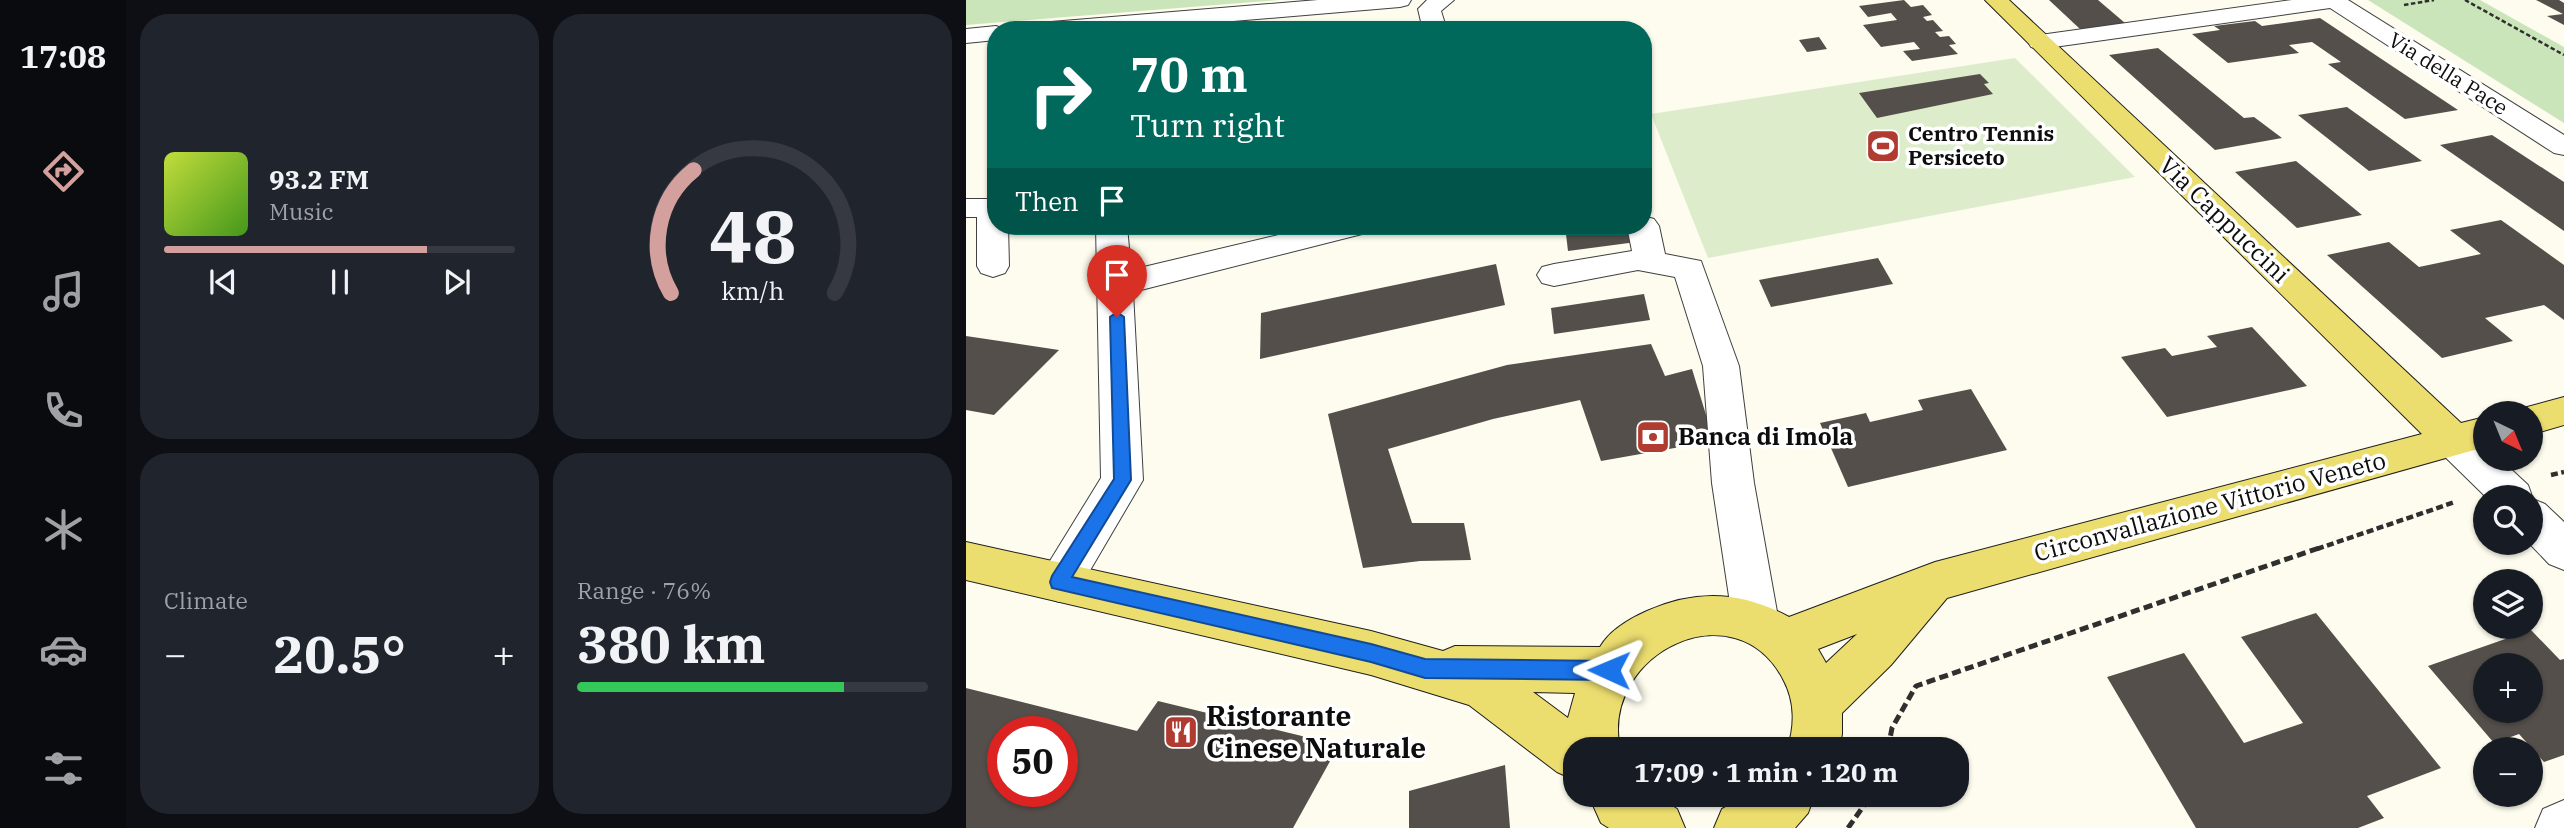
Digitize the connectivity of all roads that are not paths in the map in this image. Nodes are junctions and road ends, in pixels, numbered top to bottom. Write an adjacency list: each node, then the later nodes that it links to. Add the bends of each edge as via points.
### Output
1 (1400, 0): 6 (street)
2 (1443, 0): 7 (street, via 1429,9)
3 (1996, 0): 11 (main road, Via Cappuccini)
4 (2333, 1): 8 (street); 12 (street, Via della Pace)
5 (2144, 2): 8 (street)
6 (1147, 21)
7 (1432, 21)
8 (2172, 24): 11 (street)
9 (987, 34): 10 (street)
10 (966, 36)
11 (2040, 42): 24 (main road, Via Cappuccini)
12 (2564, 147)
13 (987, 207): 14 (street)
14 (966, 208)
15 (992, 235): 19 (street)
16 (1113, 235): 21 (street)
17 (1319, 235): 21 (street)
18 (1646, 244): 20 (street, via 1638,260); 31 (street, via 1689,269 1721,366 1734,483)
19 (993, 266)
20 (1555, 275)
21 (1116, 285): 29 (street, via 1122,480)
22 (2564, 411): 23 (main road)
23 (2543, 417)
24 (2469, 436): 25 (street); 30 (main road, Circonvallazione Vittorio Veneto)
25 (2504, 485)
26 (2543, 529): 27 (street)
27 (2564, 551)
28 (966, 561): 29 (main road)
29 (1059, 582): 32 (main road)
30 (1935, 582): 31 (main road, Circonvallazione Vittorio Veneto); 34 (main road, via 1874,649)
31 (1770, 632): 33 (main road, via 1724,614 1692,614 1660,625 1631,643); 34 (main road, via 1806,669)
32 (1425, 668): 33 (main road); 36 (main road, via 1483,686)
33 (1609, 670): 35 (main road, via 1595,703)
34 (1815, 726)
35 (1592, 737)
36 (1563, 745)
37 (1778, 807): 38 (main road)
38 (1741, 828)

